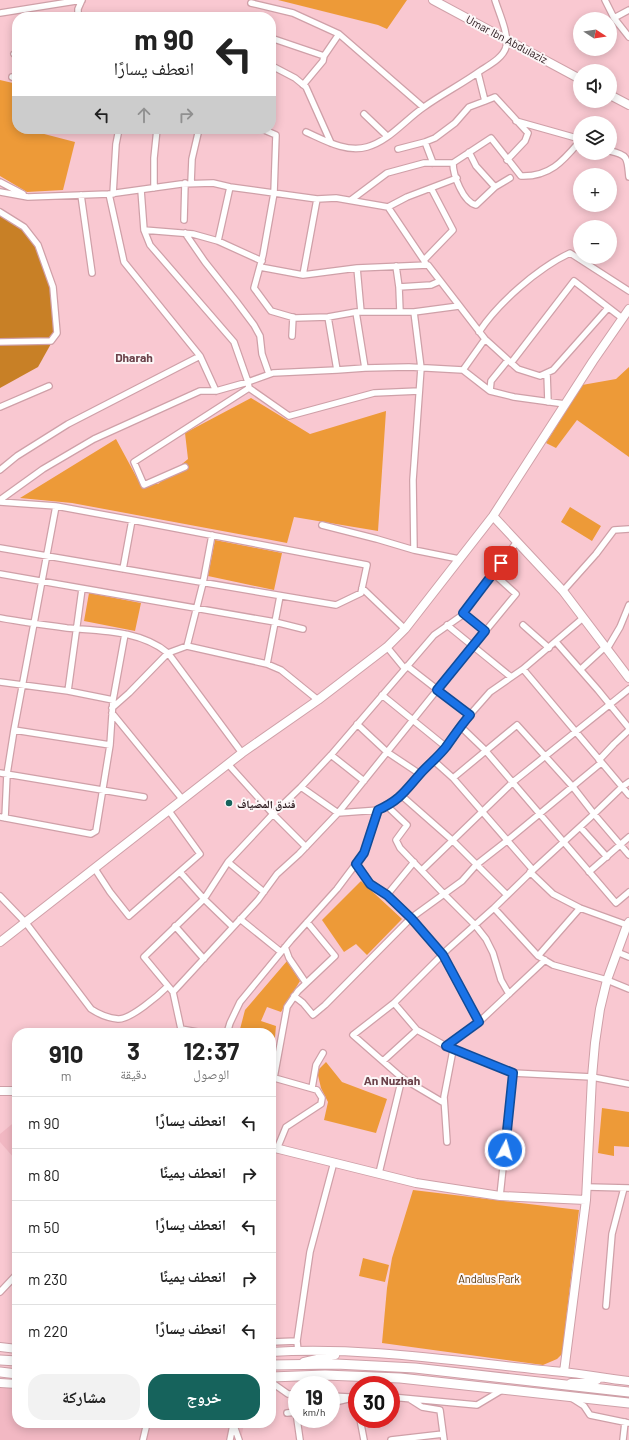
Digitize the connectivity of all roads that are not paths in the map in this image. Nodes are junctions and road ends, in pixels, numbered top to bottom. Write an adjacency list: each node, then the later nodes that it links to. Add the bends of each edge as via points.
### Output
1 (82, 0): 7 (street); 9 (street)
2 (433, 0): 14 (street, Umar Ibn Abdulaziz)
3 (495, 0): 14 (street)
4 (605, 0): 8 (street)
5 (251, 3): 12 (street, via 293,13)
6 (629, 10): 10 (street)
7 (78, 12)
8 (611, 12)
9 (0, 13)
10 (617, 16)
11 (617, 22): 13 (street)
12 (339, 34): 16 (street); 24 (street)
13 (629, 37)
14 (507, 38): 18 (street, via 502,55); 19 (street, Umar Ibn Abdulaziz)
15 (276, 40): 16 (street)
16 (324, 56): 20 (street, via 323,61)
17 (276, 68): 20 (street)
18 (478, 73): 22 (street); 24 (street)
19 (573, 74)
20 (303, 85): 35 (street)
21 (617, 99): 23 (street)
22 (485, 100): 26 (street, via 495,97); 34 (street, via 469,107 456,123)
23 (629, 105)
24 (423, 107): 32 (street)
25 (364, 114): 32 (street)
26 (516, 121): 33 (street); 40 (street, via 528,133 525,141)
27 (306, 132): 35 (street)
28 (117, 134): 56 (street)
29 (156, 134): 51 (street)
30 (198, 134): 47 (street, via 192,159)
31 (274, 134): 55 (street, via 276,135)
32 (387, 136): 35 (street, via 357,149)
33 (573, 138)
34 (425, 142): 36 (street); 41 (street)
35 (331, 143)
36 (398, 149)
37 (573, 149): 40 (street, via 563,162 531,177 521,176)
38 (469, 152): 40 (street, via 491,138); 42 (street); 50 (street, via 476,166)
39 (617, 152): 43 (street, via 626,158)
40 (507, 160)
41 (433, 163): 42 (street); 60 (street, via 387,173)
42 (453, 163): 44 (street)
43 (629, 177)
44 (456, 178): 50 (street, via 462,193 471,204 476,205); 52 (street)
45 (510, 178): 50 (street)
46 (0, 182): 58 (street)
47 (192, 183): 48 (street); 49 (street, via 213,183)
48 (184, 184): 51 (street); 63 (street)
49 (230, 187): 55 (street); 66 (street)
50 (495, 187)
51 (154, 188): 53 (street)
52 (431, 188): 61 (street); 67 (street, via 453,230)
53 (141, 190): 56 (street); 64 (street)
54 (0, 192): 58 (street)
55 (274, 193): 59 (street); 68 (street)
56 (111, 194): 57 (street); 90 (street, via 124,262)
57 (81, 195): 58 (street); 72 (street)
58 (28, 197)
59 (317, 199): 60 (street); 73 (street)
60 (351, 200): 61 (street)
61 (388, 207): 67 (street)
62 (0, 212): 89 (street, via 24,227 38,245 53,287 57,333 51,341)
63 (184, 220)
64 (144, 230): 65 (street); 98 (street, via 150,245 234,342)
65 (185, 233): 66 (street); 97 (street, via 254,325 260,336 262,354)
66 (218, 241): 68 (street)
67 (424, 260): 69 (street)
68 (261, 264): 73 (street); 83 (street, via 254,288 271,311)
69 (428, 265): 70 (street); 74 (street)
70 (396, 266): 71 (street); 75 (street)
71 (357, 268): 73 (street); 80 (street)
72 (92, 273)
73 (303, 275)
74 (440, 281): 75 (street, via 431,285); 77 (street)
75 (400, 287): 81 (street)
76 (629, 291): 86 (street, via 570,253 535,275 507,299)
77 (459, 306): 82 (street); 86 (street)
78 (608, 308): 85 (street); 91 (street, via 574,281); 96 (street, via 553,370)
79 (629, 309): 85 (street)
80 (359, 312): 81 (street); 84 (street); 92 (street)
81 (400, 312): 82 (street)
82 (414, 312): 93 (street)
83 (293, 317): 84 (street); 87 (street)
84 (328, 317): 94 (street)
85 (622, 318): 104 (street)
86 (479, 332): 88 (street)
87 (292, 336)
88 (485, 339): 91 (street); 95 (street)
89 (0, 342)
90 (200, 356): 100 (street); 107 (street, via 68,424 17,456)
91 (510, 362): 96 (street, via 518,369 540,376); 102 (street, via 491,381)
92 (365, 368): 93 (street); 94 (street)
93 (421, 368): 95 (street); 101 (street)
94 (337, 370): 97 (street)
95 (463, 370): 102 (street)
96 (547, 373): 103 (street)
97 (270, 374): 98 (street)
98 (249, 385): 100 (street); 101 (street, via 289,416 374,393); 106 (street, via 134,462 144,485)
99 (48, 386): 105 (street)
100 (216, 391): 108 (street, via 200,391 94,439 43,469)
101 (419, 391): 117 (street, via 413,480)
102 (490, 391): 103 (street)
103 (548, 402): 104 (street)
104 (565, 404): 110 (street)
105 (0, 407)
106 (186, 467)
107 (0, 470)
108 (0, 501): 109 (street)
109 (56, 506): 111 (street); 118 (street)
110 (493, 516): 115 (street); 119 (street)
111 (132, 520): 114 (street); 120 (street)
112 (322, 525): 117 (street)
113 (629, 529): 127 (street, via 614,530)
114 (212, 535): 124 (street); 126 (street, via 367,565)
115 (516, 543): 121 (street); 127 (street)
116 (0, 548): 118 (street)
117 (414, 550): 119 (street)
118 (46, 556): 120 (street); 123 (street)
119 (459, 559): 140 (street)
120 (123, 569): 124 (street)
121 (493, 573): 131 (street); 141 (street, via 516,594)
122 (0, 574): 123 (street)
123 (41, 581): 125 (street); 135 (street)
124 (203, 583): 128 (street); 130 (street)
125 (82, 588): 130 (street); 138 (street)
126 (362, 588): 128 (street, via 361,593 336,605); 140 (street)
127 (563, 591): 133 (street)
128 (280, 596): 134 (street)
129 (629, 604): 148 (street, via 620,627)
130 (198, 609): 134 (street); 144 (street)
131 (463, 613): 137 (street); 141 (street)
132 (0, 618): 135 (street)
133 (583, 618): 143 (street); 148 (street)
134 (275, 622): 139 (street); 150 (street)
135 (33, 624): 138 (street); 157 (street)
136 (523, 624): 147 (street)
137 (447, 625): 145 (street); 151 (street, via 434,635)
138 (77, 629): 142 (street); 160 (street)
139 (303, 629)
140 (405, 629): 146 (street)
141 (485, 631): 145 (street)
142 (125, 634): 149 (street, via 158,645); 162 (street)
143 (556, 642): 147 (street); 153 (street)
144 (187, 646): 149 (street); 150 (street)
145 (472, 646): 154 (street); 159 (street)
146 (387, 647): 151 (street); 163 (street)
147 (548, 648): 152 (street)
148 (606, 648): 153 (street); 155 (street)
149 (168, 653): 165 (street); 177 (street)
150 (267, 664): 163 (street, via 281,670)
151 (406, 668): 159 (street); 161 (street)
152 (523, 669): 154 (street); 172 (street)
153 (581, 670): 164 (street)
154 (511, 678): 166 (street, via 490,692)
155 (629, 678)
156 (0, 682): 157 (street)
157 (22, 685): 160 (street); 171 (street)
158 (629, 689): 164 (street)
159 (437, 690): 166 (street); 167 (street)
160 (68, 691): 162 (street)
161 (382, 695): 167 (street); 168 (street)
162 (112, 700): 165 (street)
163 (318, 700): 177 (street)
164 (610, 705): 170 (street); 172 (street)
165 (112, 711): 173 (street); 197 (street)
166 (470, 715): 169 (street)
167 (413, 720): 174 (street); 176 (street)
168 (357, 724): 176 (street); 178 (street)
169 (460, 726): 174 (street); 175 (street)
170 (629, 729): 181 (street)
171 (14, 730): 173 (street); 184 (street)
172 (576, 732): 179 (street); 181 (street)
173 (110, 745): 193 (street)
174 (446, 747): 180 (street)
175 (485, 750): 179 (street, via 517,724); 186 (street); 188 (street)
176 (387, 752): 185 (street); 187 (street)
177 (242, 753): 182 (street)
178 (331, 754): 187 (street); 190 (street)
179 (545, 756): 188 (street); 191 (street)
180 (433, 760): 185 (street); 186 (street)
181 (600, 762): 191 (street); 192 (street)
182 (228, 764): 197 (street); 203 (street)
183 (0, 772): 184 (street)
184 (7, 774): 193 (street); 206 (street)
185 (420, 774): 195 (street)
186 (453, 778): 201 (street)
187 (364, 781): 202 (street)
188 (513, 782): 201 (street); 204 (street)
189 (629, 782): 192 (street)
190 (301, 787): 202 (street); 203 (street)
191 (573, 787): 204 (street); 205 (street)
192 (622, 787): 194 (street); 205 (street)
193 (103, 790): 196 (street); 206 (street, via 96,832 91,834)
194 (629, 795)
195 (402, 796): 198 (street); 209 (street)
196 (144, 797)
197 (183, 800): 200 (street)
198 (387, 806): 199 (street); 217 (street, via 408,825 396,840)
199 (378, 810): 202 (street); 218 (street, via 364,853)
200 (169, 811): 220 (street); 223 (street, via 200,854)
201 (483, 811): 209 (street); 210 (street)
202 (338, 813): 213 (street)
203 (273, 814): 213 (street); 216 (street)
204 (540, 814): 210 (street); 211 (street)
205 (594, 814): 207 (street); 212 (street)
206 (2, 817)
207 (580, 827): 211 (street); 215 (street)
208 (629, 837): 212 (street)
209 (452, 840): 219 (street); 221 (street)
210 (508, 840): 219 (street); 222 (street)
211 (563, 842): 222 (street); 224 (street)
212 (620, 845): 214 (street); 215 (street)
213 (306, 848): 225 (street, via 277,874)
214 (629, 855)
215 (607, 857): 224 (street)
216 (228, 862): 225 (street); 231 (street)
217 (414, 862): 221 (street); 228 (street)
218 (356, 864): 228 (street, via 370,884); 236 (street)
219 (476, 865): 227 (street, via 462,881); 230 (street)
220 (95, 869): 223 (street, via 129,916); 237 (street)
221 (422, 870): 227 (street)
222 (532, 871): 230 (street); 233 (street, via 553,894)
223 (180, 872): 231 (street)
224 (590, 872): 226 (street, via 616,903)
225 (264, 892): 235 (street)
226 (629, 892)
227 (444, 894): 234 (street); 239 (street)
228 (387, 895): 234 (street)
229 (0, 896): 237 (street)
230 (507, 896): 232 (street)
231 (204, 899): 240 (street); 241 (street)
232 (494, 908): 239 (street); 247 (street)
233 (580, 908): 238 (street); 247 (street)
234 (411, 918): 246 (street); 257 (street, via 326,1005 313,1015)
235 (240, 919): 241 (street); 244 (street)
236 (307, 922): 243 (street); 252 (street, via 335,956)
237 (26, 923): 242 (street); 253 (street, via 91,1010 102,1016 120,1019 138,1010)
238 (628, 923): 245 (street)
239 (475, 925): 246 (street); 256 (street, via 493,953 501,980)
240 (176, 926): 249 (street); 253 (street, via 144,957)
241 (233, 927): 249 (street)
242 (0, 942)
243 (285, 947): 244 (street); 252 (street, via 289,958)
244 (281, 952): 261 (street, via 240,1002)
245 (617, 952): 248 (street); 251 (street)
246 (443, 955): 258 (street); 259 (street)
247 (538, 956): 250 (street)
248 (629, 957)
249 (204, 959): 255 (street)
250 (545, 960): 251 (street, via 553,965); 256 (street)
251 (607, 980): 254 (street); 269 (street, via 600,1009)
252 (306, 983): 257 (street)
253 (168, 986): 255 (street)
254 (629, 989)
255 (173, 992): 260 (street)
256 (509, 994): 259 (street)
257 (294, 996): 267 (street, via 287,1008)
258 (394, 1003): 262 (street); 266 (street, via 353,1035)
259 (479, 1022): 263 (street)
260 (179, 1028)
261 (229, 1028)
262 (417, 1030): 263 (street); 266 (street)
263 (446, 1046): 264 (street)
264 (453, 1050): 268 (street); 276 (street)
265 (323, 1053): 273 (street, via 316,1065)
266 (383, 1061): 271 (street)
267 (276, 1062)
268 (513, 1073): 269 (street); 284 (street)
269 (592, 1077): 272 (street); 282 (street)
270 (276, 1078): 273 (street)
271 (402, 1078): 276 (street); 281 (street)
272 (629, 1084)
273 (312, 1088): 278 (street, via 317,1090 322,1098 321,1104 286,1127)
274 (0, 1091): 275 (street)
275 (12, 1091)
276 (444, 1103): 277 (street)
277 (447, 1142)
278 (276, 1144)
279 (276, 1148): 280 (street)
280 (334, 1162): 281 (street); 289 (street, via 310,1252)
281 (379, 1173): 284 (street)
282 (587, 1187): 283 (street); 285 (street)
283 (626, 1188): 288 (street, via 612,1234)
284 (500, 1196): 285 (street)
285 (586, 1200): 301 (street)
286 (12, 1279): 287 (street)
287 (0, 1292)
288 (606, 1306)
289 (297, 1341): 290 (street); 293 (street)
290 (276, 1342)
291 (0, 1347): 292 (street)
292 (12, 1348)
293 (298, 1350): 294 (street); 295 (street)
294 (276, 1351)
295 (344, 1352): 298 (street); 301 (street)
296 (0, 1360): 297 (main road)
297 (12, 1361)
298 (296, 1364): 299 (main road); 308 (main road, via 415,1368)
299 (276, 1365)
300 (0, 1372): 302 (main road)
301 (564, 1372): 304 (street)
302 (12, 1373)
303 (276, 1377): 310 (main road, via 325,1375 400,1378)
304 (606, 1379): 305 (street); 308 (street)
305 (629, 1382)
306 (0, 1383): 307 (street)
307 (12, 1384)
308 (563, 1384): 311 (main road)
309 (276, 1386): 312 (street)
310 (502, 1390): 313 (main road); 315 (street, via 477,1406)
311 (629, 1392)
312 (288, 1394)
313 (570, 1396): 316 (main road); 317 (street, via 584,1406 590,1415)
314 (400, 1398): 315 (street)
315 (407, 1399): 323 (street, via 422,1407 440,1410)
316 (629, 1403)
317 (627, 1422): 330 (street)
318 (146, 1428): 324 (street)
319 (233, 1428): 325 (street)
320 (235, 1428): 326 (street)
321 (299, 1428): 327 (street)
322 (362, 1428): 328 (street)
323 (444, 1437): 329 (street)
324 (143, 1440)
325 (230, 1440)
326 (239, 1440)
327 (300, 1440)
328 (364, 1440)
329 (391, 1440)
330 (623, 1440)

